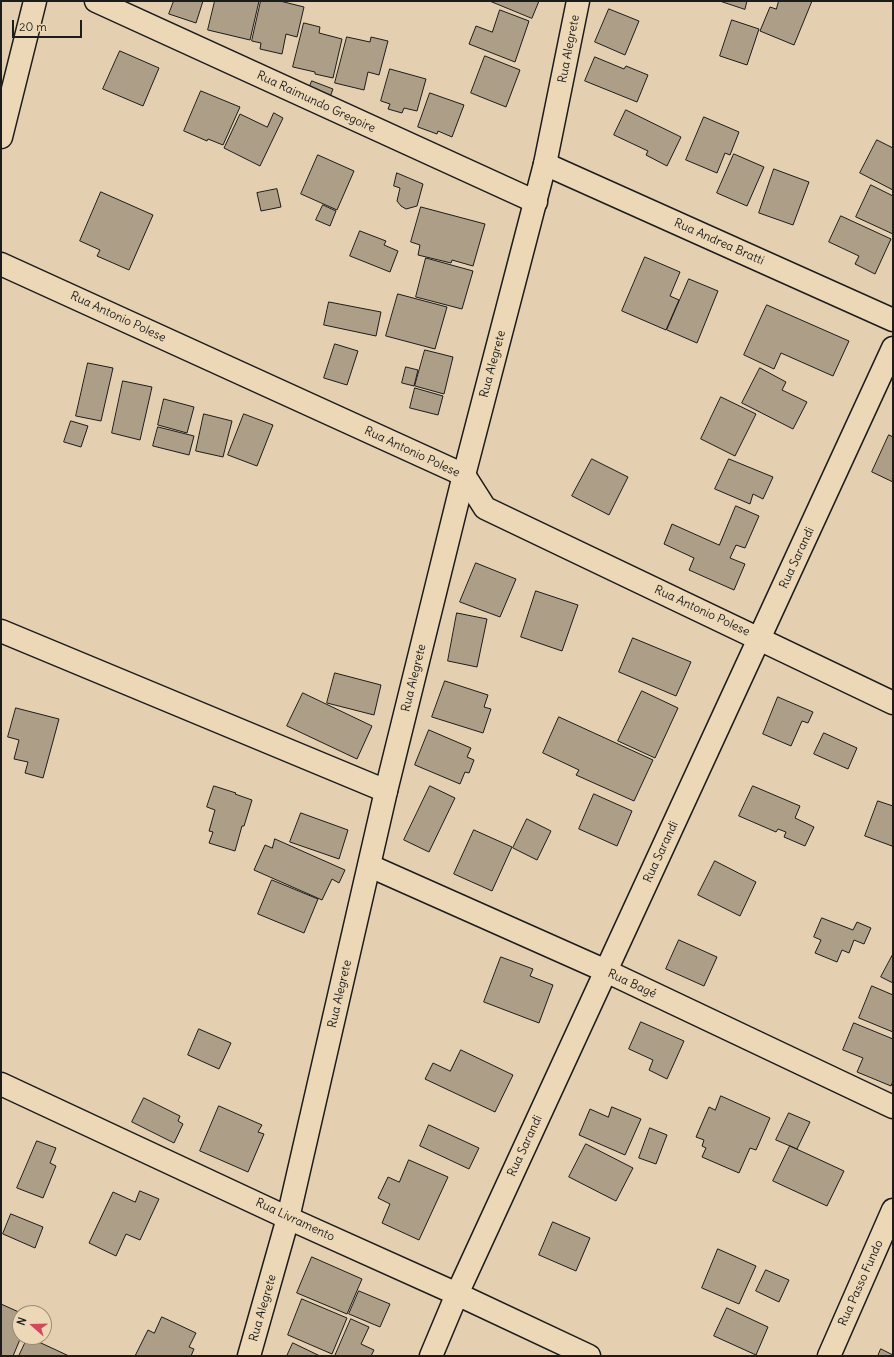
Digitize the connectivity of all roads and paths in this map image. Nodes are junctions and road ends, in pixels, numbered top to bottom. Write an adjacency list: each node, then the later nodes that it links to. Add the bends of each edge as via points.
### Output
1 (35, 1): 4 (street)
2 (96, 1): 6 (street, Rua Raimundo Gregoire)
3 (578, 1): 5 (street, Rua Alegrete)
4 (1, 136)
5 (545, 164): 6 (street, Rua Alegrete); 8 (street, Rua Andrea Bratti)
6 (536, 202): 10 (street, Rua Alegrete)
7 (1, 264): 10 (street, Rua Antonio Polese)
8 (893, 320)
9 (893, 348): 12 (street, Rua Sarandi)
10 (464, 475): 12 (street, Rua Antonio Polese, via 485,508); 14 (street, Rua Alegrete)
11 (1, 631): 14 (street)
12 (760, 639): 13 (street, Rua Antonio Polese); 16 (street, Rua Sarandi)
13 (893, 704)
14 (386, 791): 15 (street, Rua Alegrete)
15 (370, 866): 16 (street, Rua Bagé); 20 (street, Rua Alegrete)
16 (606, 971): 18 (street, Rua Bagé); 21 (street, Rua Sarandi)
17 (1, 1084): 20 (street, Rua Livramento)
18 (893, 1107)
19 (893, 1210): 25 (street, Rua Passo Fundo)
20 (288, 1218): 21 (street, Rua Livramento); 22 (street, Rua Alegrete)
21 (457, 1294): 23 (street, Rua Sarandi); 24 (street, Rua Livramento)
22 (249, 1356)
23 (431, 1356)
24 (589, 1356)
25 (829, 1356)

